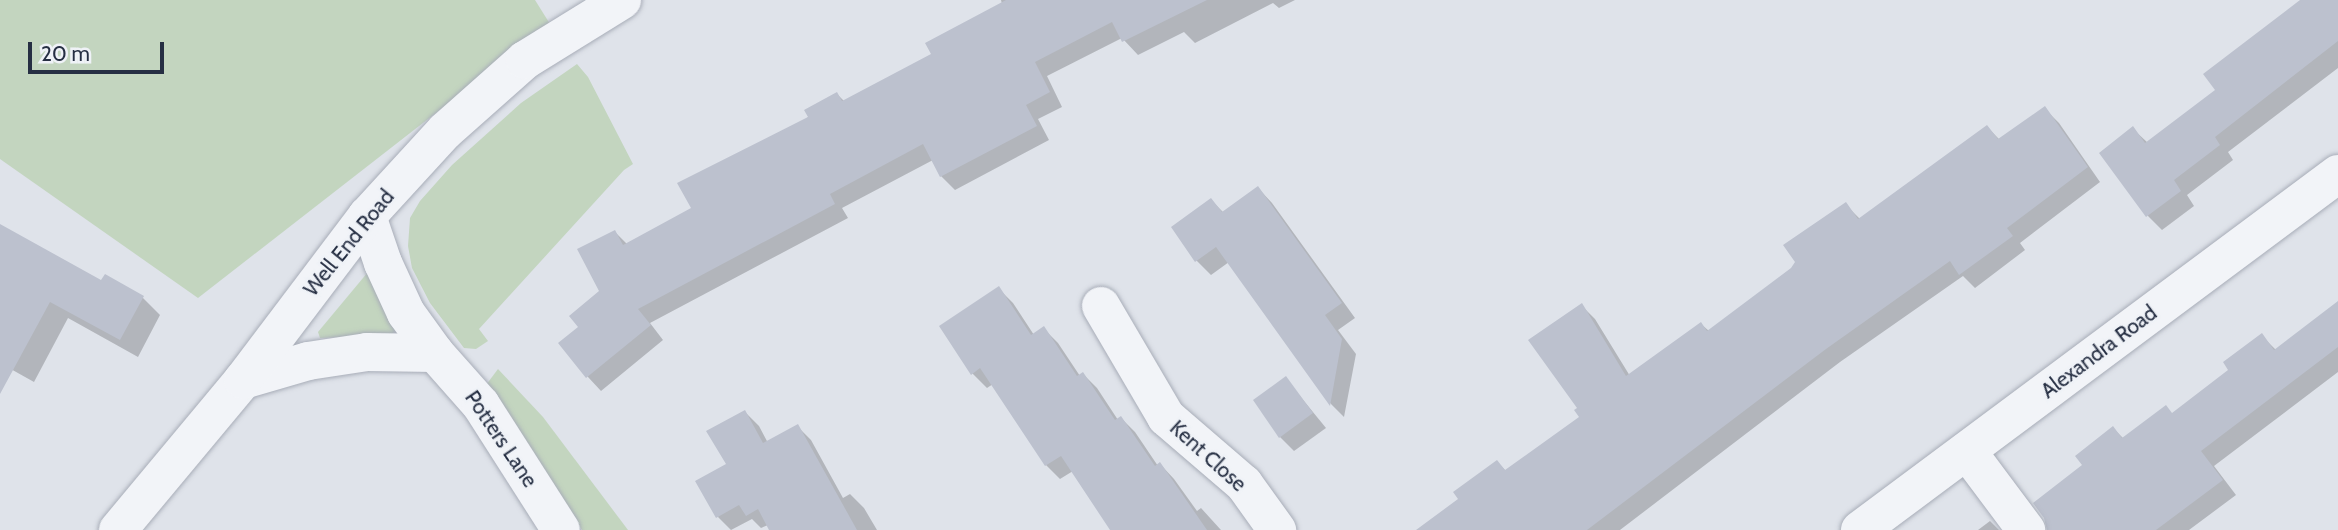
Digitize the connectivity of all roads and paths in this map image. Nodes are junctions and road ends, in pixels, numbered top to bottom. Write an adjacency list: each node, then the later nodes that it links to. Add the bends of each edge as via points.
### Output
1 (622, 0): 3 (street, Well End Road, via 525,60 445,131)
2 (2338, 174): 7 (street, Alexandra Road)
3 (367, 216): 5 (street, Potters Lane, via 405,313); 6 (street, Well End Road)
4 (1101, 306): 10 (street, Kent Close, via 1166,417 1244,484)
5 (435, 353): 6 (street, via 367,352 307,361); 9 (street, Potters Lane, via 481,405)
6 (243, 380): 8 (street, Well End Road)
7 (1966, 451): 11 (street, Alexandra Road); 12 (street)
8 (118, 530)
9 (561, 530)
10 (1277, 530)
11 (1860, 530)
12 (2026, 530)

